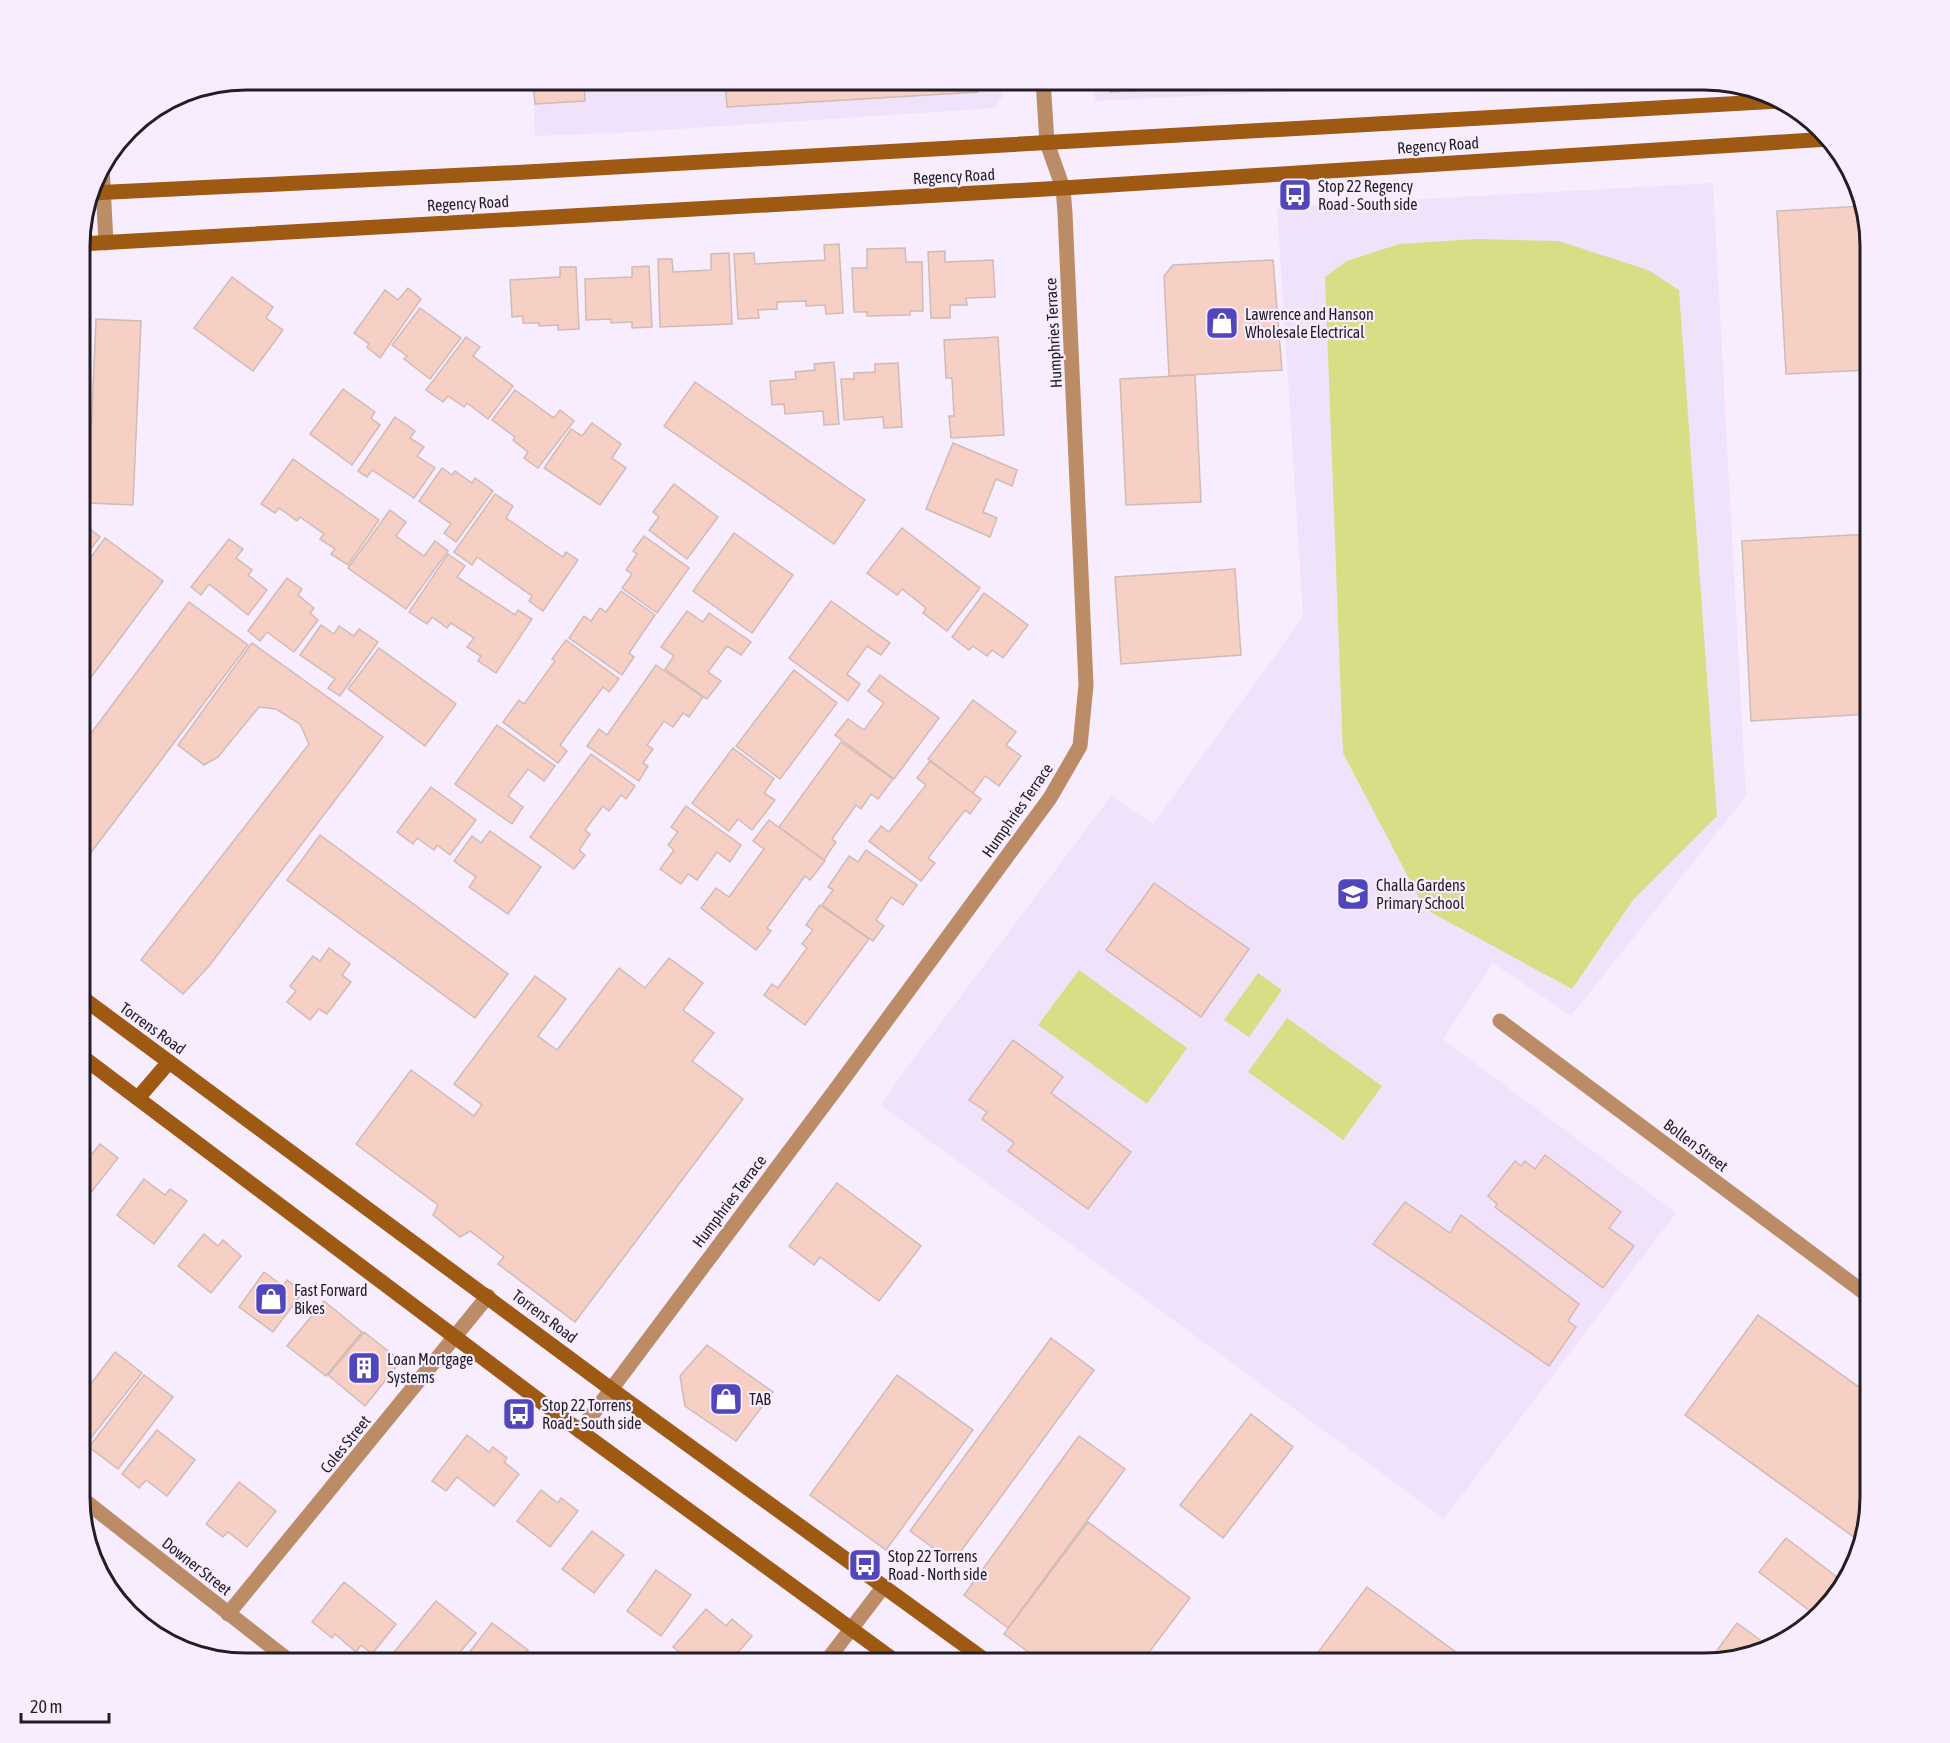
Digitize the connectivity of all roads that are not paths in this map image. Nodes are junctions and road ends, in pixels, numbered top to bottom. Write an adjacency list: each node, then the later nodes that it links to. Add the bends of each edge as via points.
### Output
1 (1044, 90): 4 (street, Humphries Terrace)
2 (1764, 102): 4 (main road, Regency Road)
3 (1817, 140): 5 (main road, Regency Road)
4 (1047, 144): 5 (street, Humphries Terrace); 6 (main road, Regency Road)
5 (1063, 188): 8 (main road, Regency Road); 18 (street, Humphries Terrace, via 1086,686 1080,746 1050,798)
6 (100, 192)
7 (98, 198): 8 (street)
8 (106, 243): 9 (main road, Regency Road)
9 (90, 244)
10 (90, 1003): 13 (main road, Torrens Road)
11 (1500, 1021): 15 (street, Bollen Street)
12 (90, 1062): 14 (main road)
13 (169, 1062): 14 (main road); 16 (main road, Torrens Road)
14 (138, 1098): 17 (main road)
15 (1860, 1290)
16 (488, 1296): 17 (street, Coles Street); 18 (main road, Torrens Road)
17 (455, 1338): 19 (main road); 22 (street, Coles Street)
18 (611, 1389): 19 (street, Humphries Terrace); 21 (main road, Torrens Road)
19 (580, 1431): 23 (main road)
20 (90, 1505): 22 (street, Downer Street)
21 (884, 1586): 23 (street); 27 (main road, Torrens Road)
22 (228, 1614): 24 (street, Downer Street)
23 (852, 1630): 25 (street); 26 (main road)
24 (278, 1653)
25 (834, 1653)
26 (883, 1653)
27 (973, 1653)

